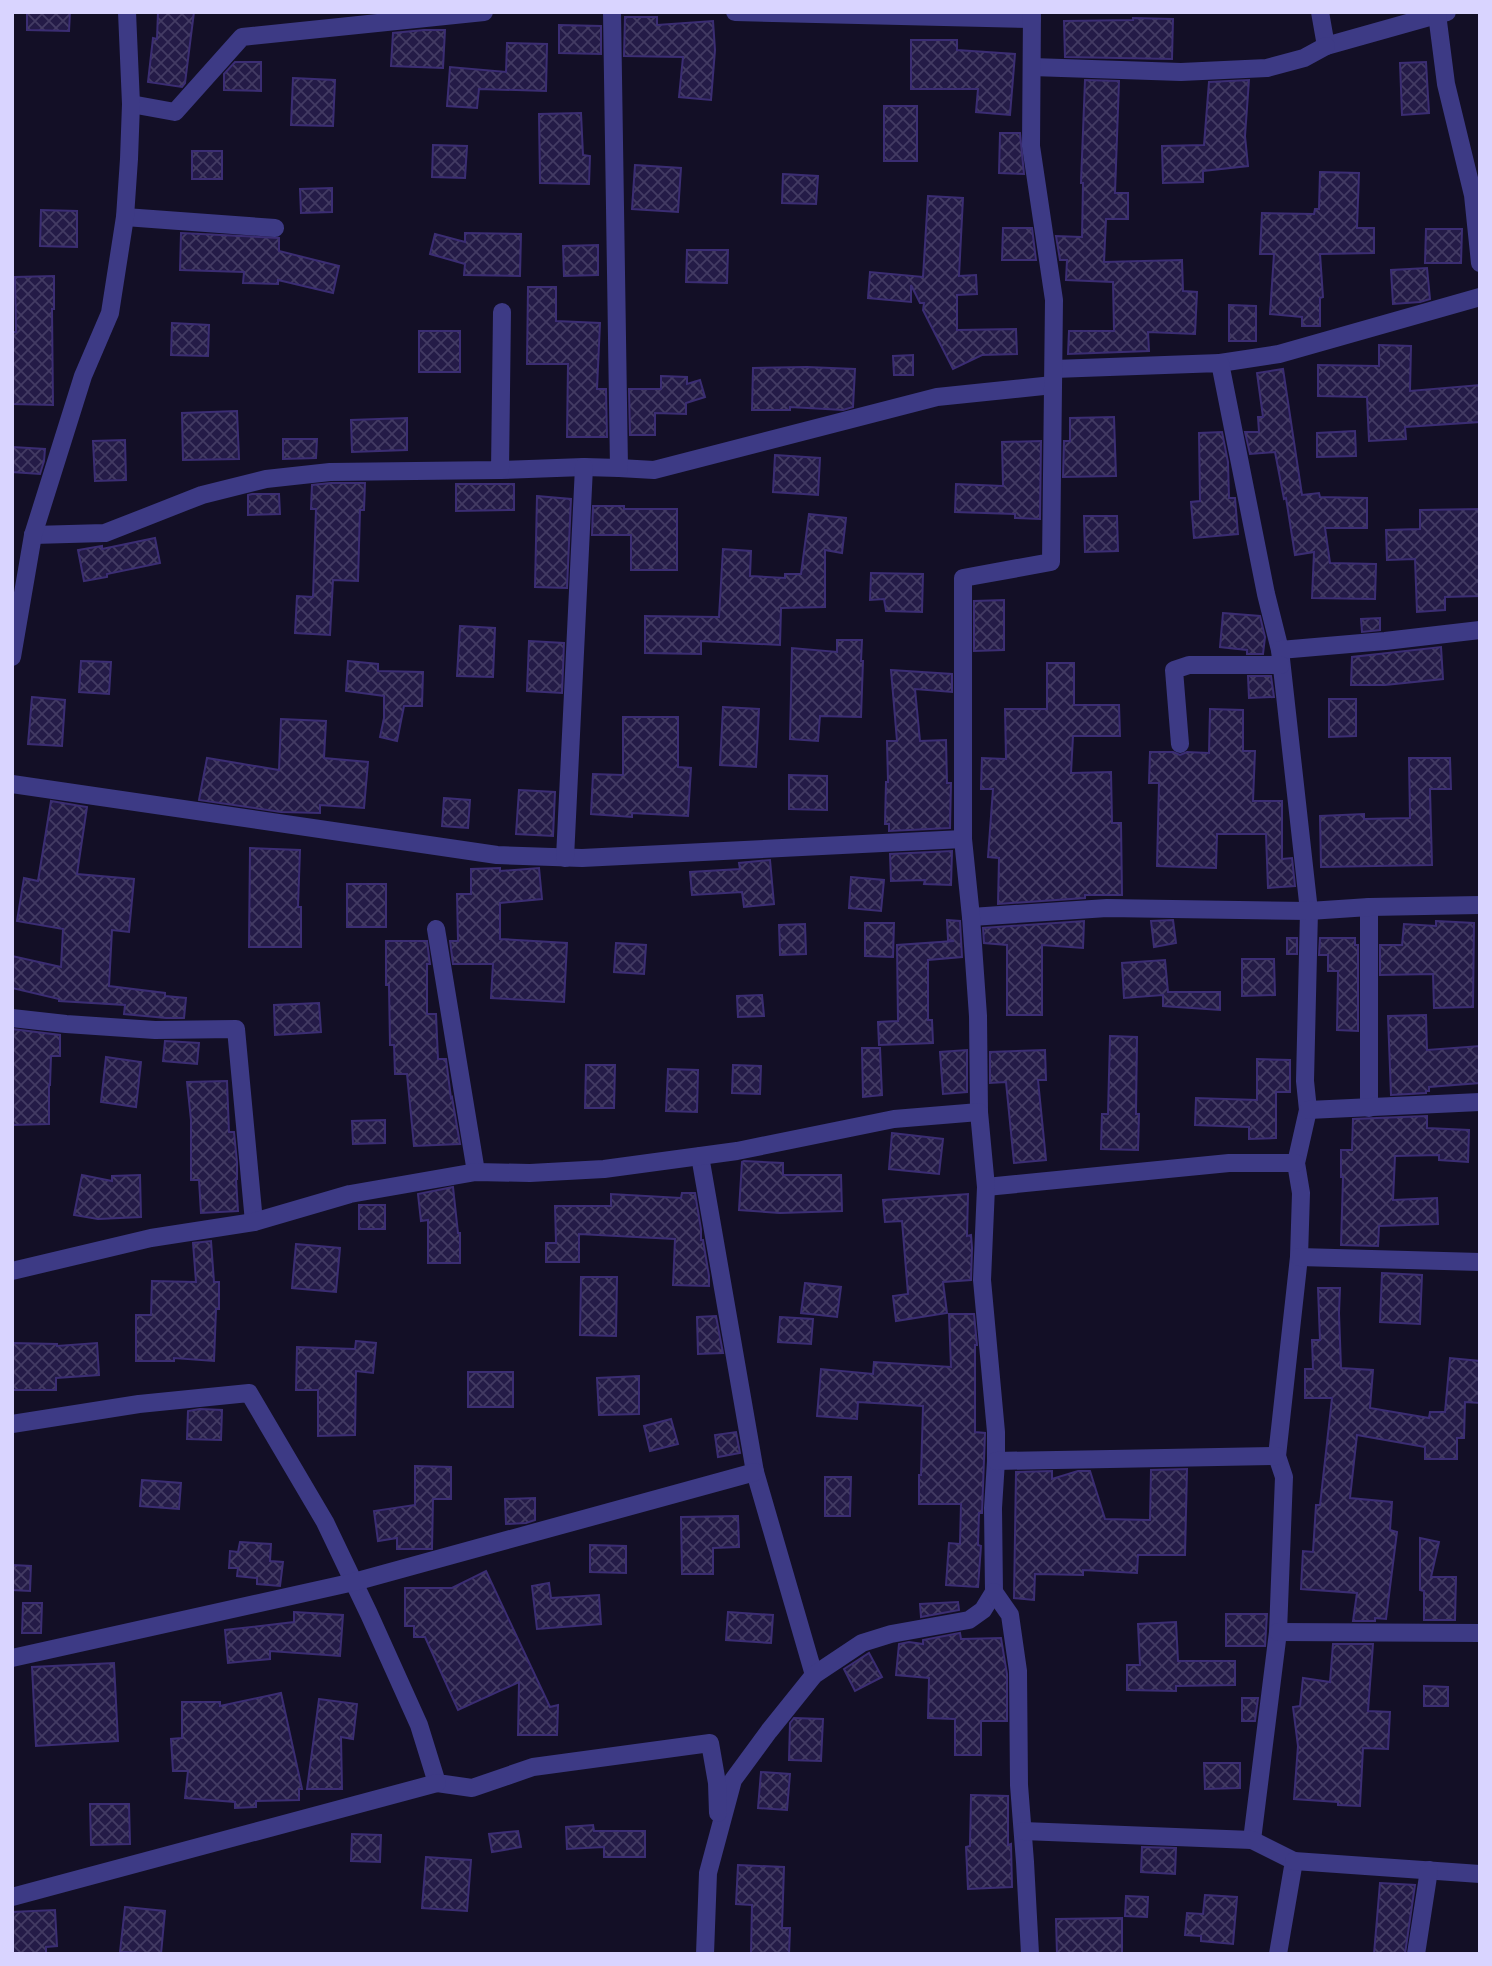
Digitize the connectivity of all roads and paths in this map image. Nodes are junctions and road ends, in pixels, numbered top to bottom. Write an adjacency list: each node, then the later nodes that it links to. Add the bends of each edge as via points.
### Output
1 (127, 12): 10 (street)
2 (484, 12): 10 (street, via 242,37 176,112)
3 (612, 12): 19 (street)
4 (735, 12): 7 (street)
5 (1320, 12): 8 (street)
6 (1442, 13): 8 (street); 13 (street, via 1446,84 1473,195)
7 (1032, 16): 9 (street)
8 (1326, 46): 9 (street, via 1304,58 1267,68 1181,72)
9 (1031, 67): 17 (street, via 1031,146 1055,300)
10 (131, 104): 11 (street)
11 (125, 217): 12 (street); 21 (street, via 110,313 83,376)
12 (275, 228)
13 (1480, 263)
14 (1480, 297): 16 (street, via 1279,354)
15 (502, 312): 20 (street)
16 (1220, 363): 17 (street); 24 (street)
17 (1053, 377): 19 (street, via 937,397 654,470); 27 (street, via 1051,562 963,578)
18 (584, 467): 19 (street); 20 (street); 28 (street)
19 (619, 468)
20 (499, 470): 21 (street, via 330,472 266,479 202,495 105,533)
21 (33, 535): 23 (street)
22 (1480, 630): 24 (street)
23 (12, 657)
24 (1280, 657): 25 (street, via 1174,670); 31 (street)
25 (1180, 744)
26 (12, 784): 28 (street, via 497,855)
27 (963, 839): 28 (street); 32 (street)
28 (565, 858)
29 (1480, 905): 30 (street)
30 (1369, 907): 31 (street); 36 (street)
31 (1309, 911): 32 (street, via 1107,908); 37 (street)
32 (971, 917): 38 (street)
33 (436, 929): 41 (street)
34 (12, 1017): 43 (street, via 155,1030 236,1029)
35 (1480, 1102): 36 (street)
36 (1369, 1108): 37 (street)
37 (1308, 1110): 40 (street)
38 (979, 1112): 39 (street, via 894,1119); 42 (street)
39 (700, 1156): 41 (street, via 604,1169); 50 (street)
40 (1296, 1163): 42 (street, via 1229,1163); 44 (street, via 1301,1192)
41 (476, 1172): 43 (street, via 350,1194)
42 (986, 1187): 49 (street, via 982,1280)
43 (254, 1222): 46 (street, via 151,1238)
44 (1299, 1257): 45 (street); 48 (street)
45 (1480, 1262)
46 (12, 1271)
47 (12, 1424): 51 (street, via 139,1404 249,1394 325,1522)
48 (1277, 1456): 49 (street); 53 (street, via 1284,1477)
49 (996, 1461): 52 (street)
50 (755, 1472): 51 (street); 56 (street)
51 (354, 1582): 55 (street); 57 (street, via 419,1725)
52 (994, 1592): 56 (street, via 970,1620 862,1643); 58 (street, via 1010,1615 1018,1671)
53 (1278, 1632): 54 (street); 60 (street)
54 (1480, 1633)
55 (12, 1658)
56 (814, 1675): 59 (street, via 733,1780)
57 (437, 1783): 59 (street, via 472,1788 533,1767 710,1743); 64 (street)
58 (1023, 1831): 60 (street); 66 (street)
59 (718, 1834): 65 (street, via 708,1873)
60 (1252, 1840): 61 (street)
61 (1294, 1861): 62 (street); 67 (street)
62 (1429, 1870): 63 (street); 68 (street)
63 (1480, 1874)
64 (12, 1897)
65 (705, 1954)
66 (1030, 1954)
67 (1278, 1954)
68 (1416, 1954)

